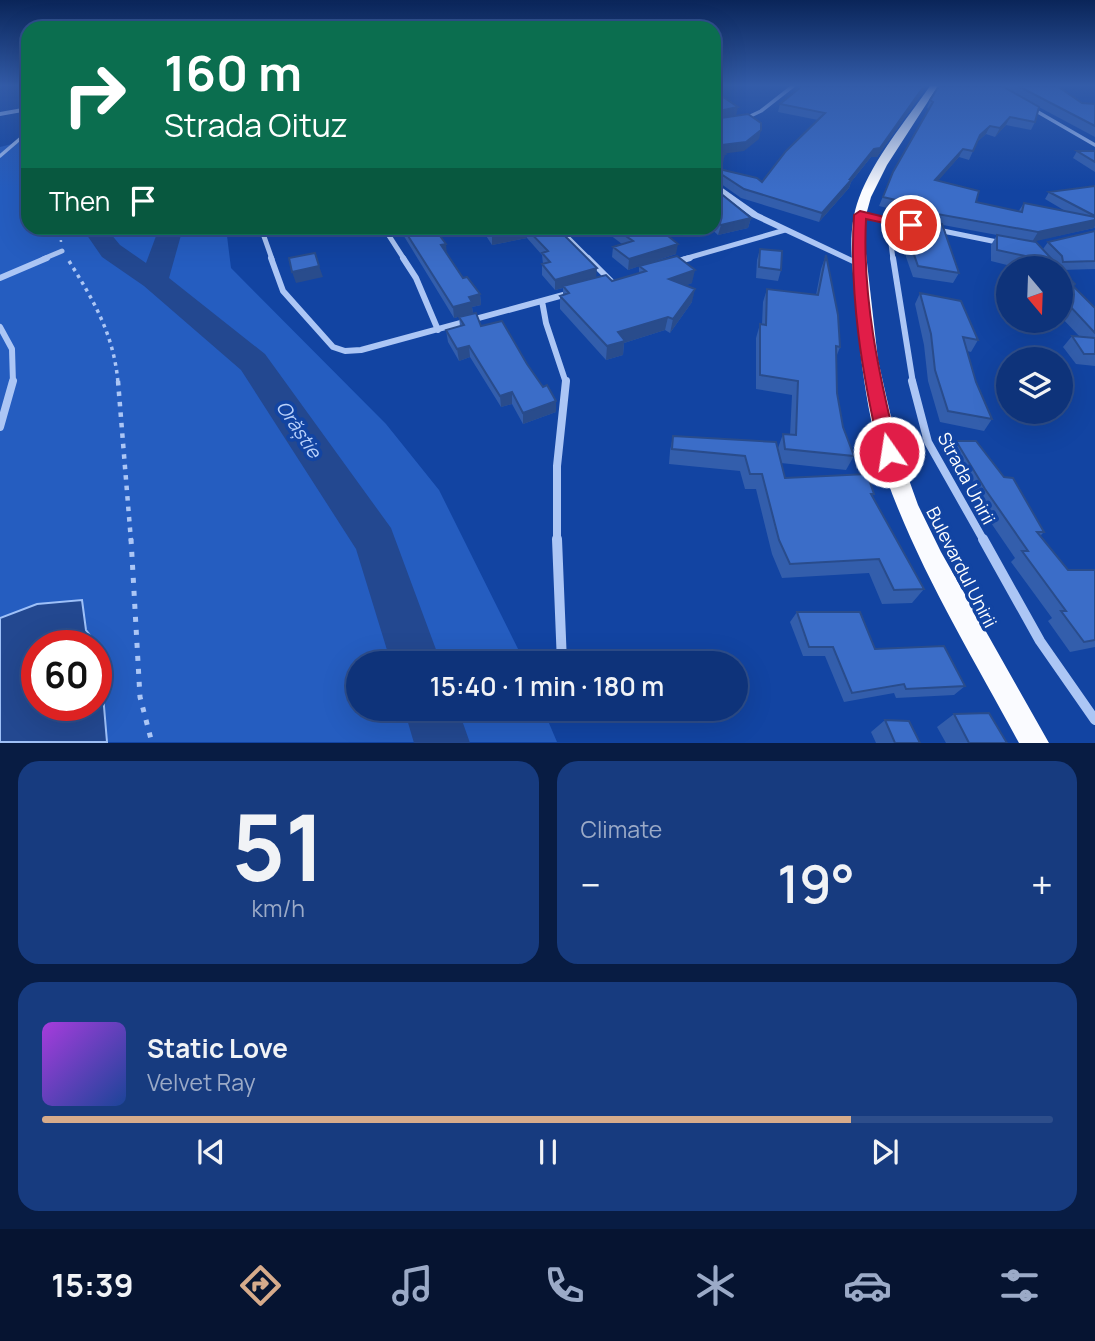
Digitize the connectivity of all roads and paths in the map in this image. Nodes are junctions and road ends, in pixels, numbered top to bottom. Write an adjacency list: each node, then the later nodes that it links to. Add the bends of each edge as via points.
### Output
1 (909, 121): 7 (main road, Bulevardul Unirii, via 877,172)
2 (1054, 121): 4 (street)
3 (21, 138): 5 (street)
4 (1095, 145)
5 (0, 156)
6 (721, 189): 9 (street)
7 (860, 215): 8 (street); 16 (main road, Bulevardul Unirii)
8 (888, 221): 14 (street); 28 (street, Strada Unirii, via 916,402 928,442 1040,641)
9 (785, 230): 16 (street); 17 (street)
10 (61, 235): 15 (path)
11 (263, 235): 25 (street, via 283,291 333,347 361,350)
12 (388, 235): 25 (street, via 416,278)
13 (565, 235): 20 (street)
14 (1013, 244)
15 (62, 251): 19 (street); 29 (path, via 99,309 116,362 140,697)
16 (860, 264): 30 (main road, Bulevardul Unirii, via 877,403 907,505)
17 (664, 265)
18 (624, 277): 20 (street)
19 (0, 278)
20 (611, 281): 21 (street)
21 (599, 285)
22 (576, 291): 23 (street)
23 (542, 301): 25 (street); 27 (street, via 543,320 566,384 556,503)
24 (0, 327): 26 (street, via 13,354 10,406)
25 (438, 330)
26 (0, 427)
27 (562, 651)
28 (1095, 720)
29 (152, 743)
30 (1035, 743)

